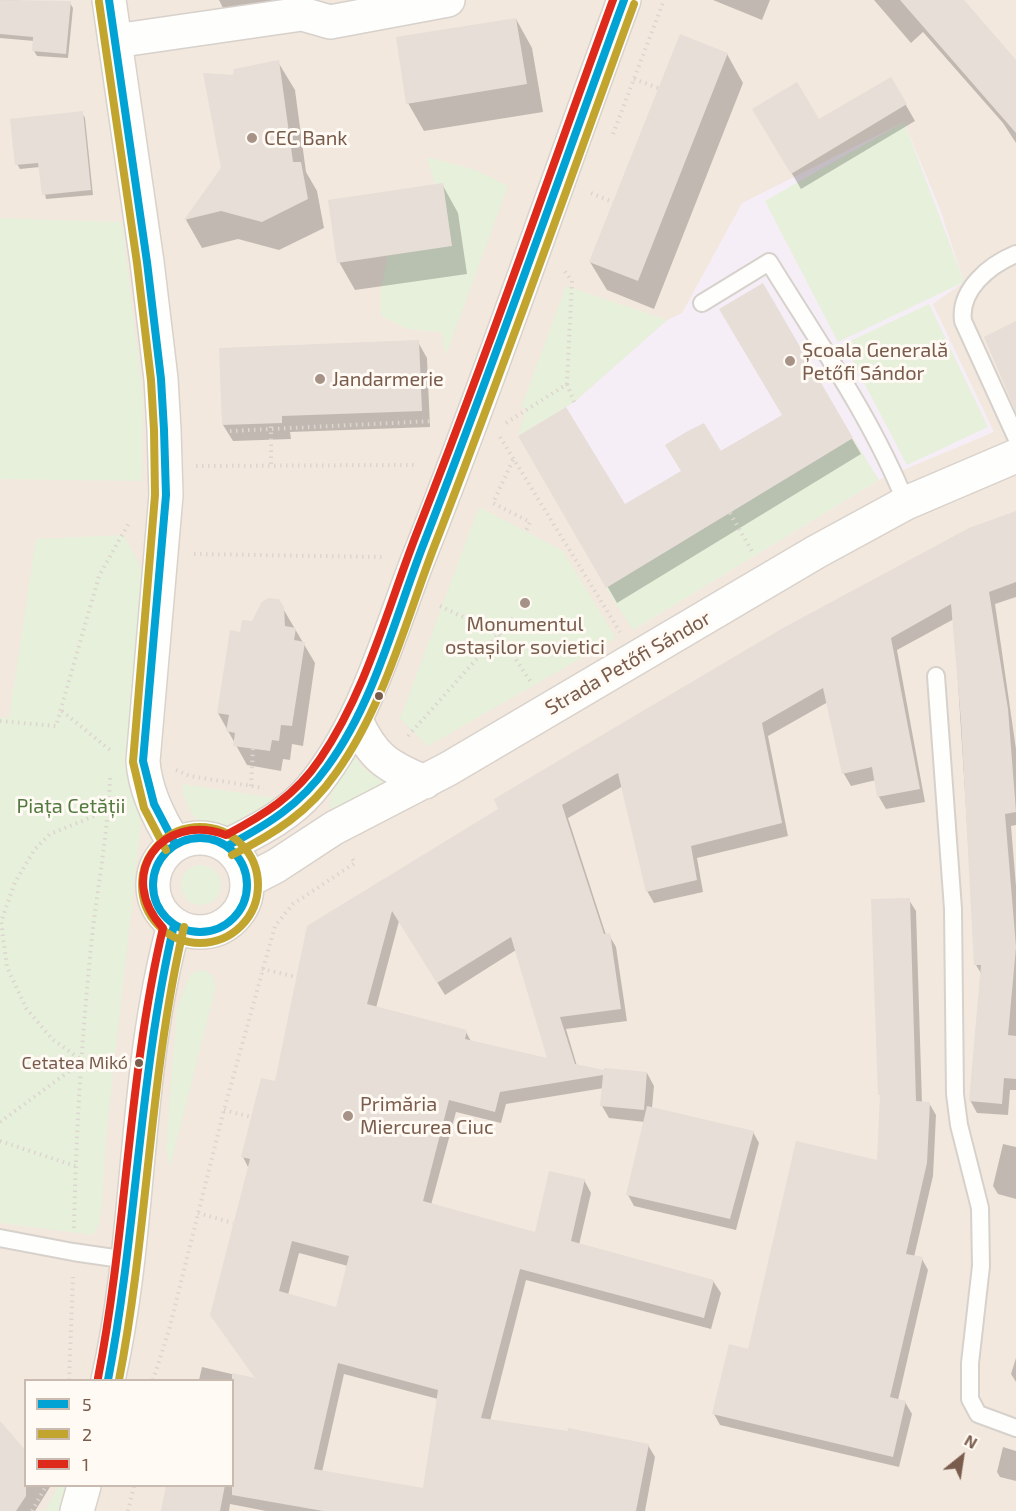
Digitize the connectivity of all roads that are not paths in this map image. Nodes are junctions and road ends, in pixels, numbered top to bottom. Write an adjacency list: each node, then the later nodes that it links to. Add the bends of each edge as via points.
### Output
1 (109, 0): 4 (street)
2 (448, 0): 4 (street, via 330,22 302,14)
3 (624, 0): 11 (street, via 470,425)
4 (115, 41): 13 (street, via 156,332 165,466 143,761 149,793)
5 (1016, 254): 7 (lane, via 976,281 962,305 963,321)
6 (702, 303): 9 (lane, via 769,262 840,376 895,474)
7 (1016, 437)
8 (1016, 456): 9 (street, Strada Petőfi Sándor)
9 (906, 503): 12 (street, Strada Petőfi Sándor)
10 (936, 676): 20 (lane, via 953,909 955,1094 980,1208 981,1266 970,1399 978,1414)
11 (356, 720): 12 (street, via 378,757); 14 (street, via 310,790 258,831)
12 (425, 782): 15 (street, Strada Petőfi Sándor, via 334,828)
13 (175, 844): 14 (street, via 205,838); 16 (street, via 158,861 152,884 158,908)
14 (227, 846): 15 (street, via 241,862)
15 (247, 881): 16 (street, via 240,910 225,926 204,933 188,932)
16 (174, 925): 18 (street, via 151,1039)
17 (0, 1238): 18 (lane)
18 (128, 1260): 19 (street)
19 (108, 1379)
20 (1016, 1428)

